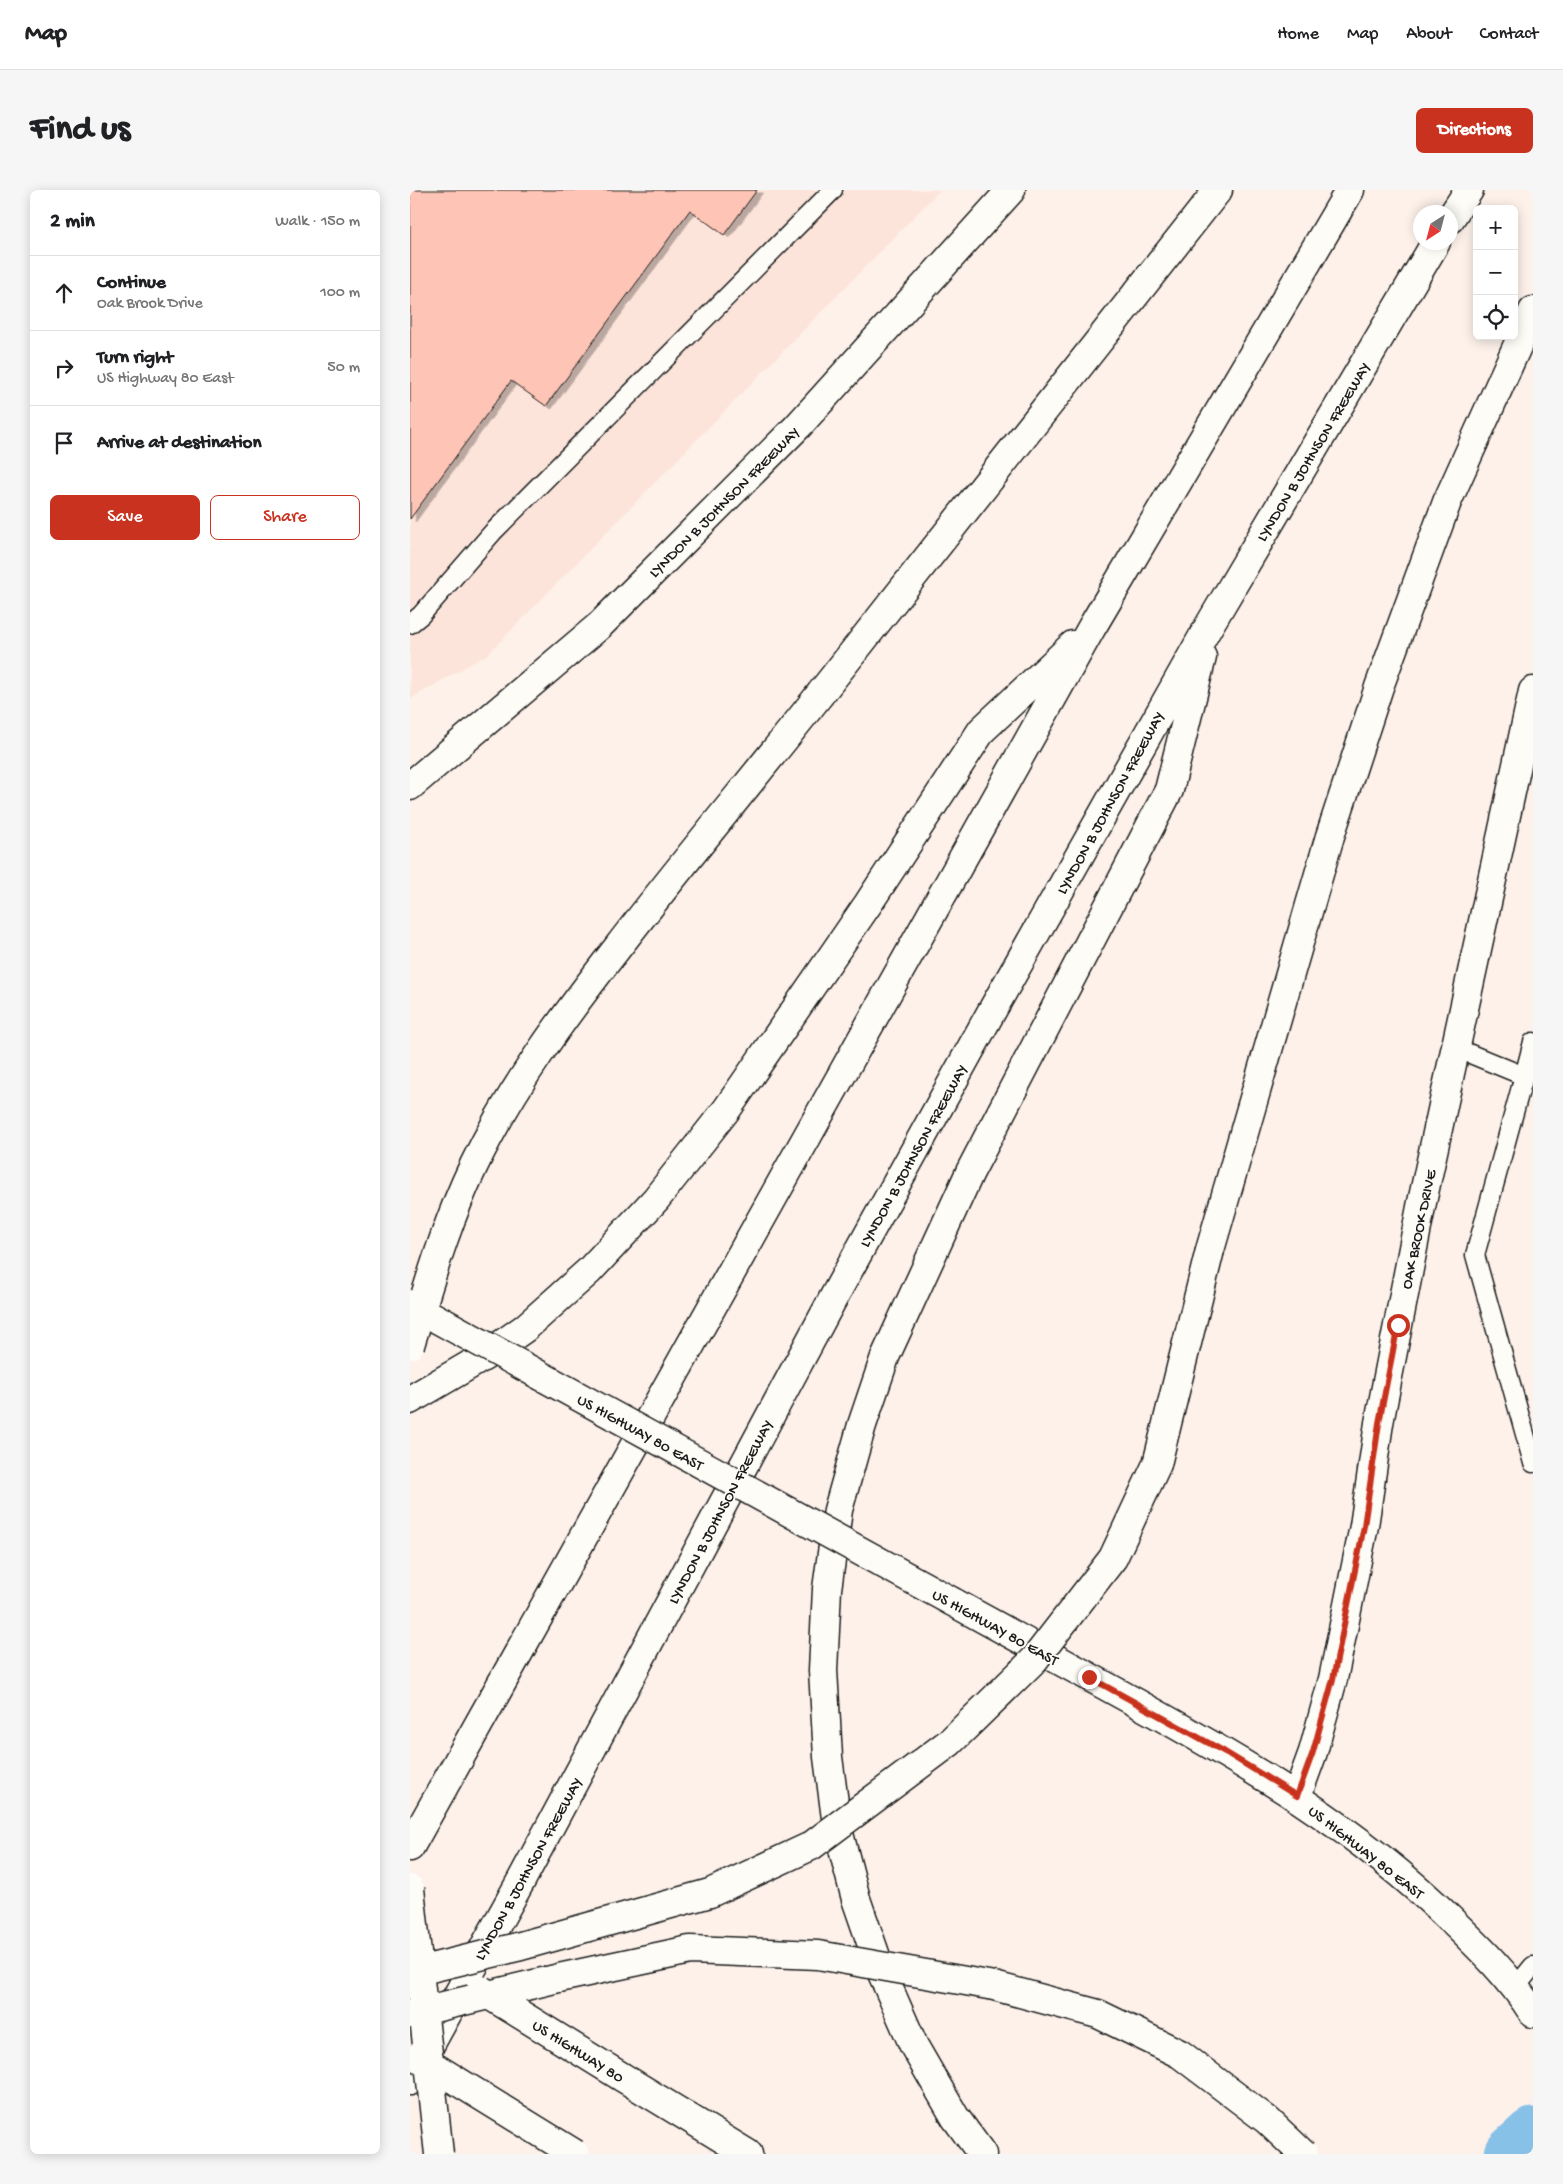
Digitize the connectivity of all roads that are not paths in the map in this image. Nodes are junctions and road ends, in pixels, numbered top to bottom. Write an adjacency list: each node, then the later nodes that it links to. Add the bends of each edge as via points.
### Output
1 (833, 190): 9 (lane, via 493,532)
2 (1011, 190): 13 (main road, LYNDON B JOHNSON FREEWAY, via 798,426 598,626)
3 (1218, 190): 18 (main road, bridge, via 575,1002 515,1091 474,1164 446,1229)
4 (1350, 190): 11 (main road)
5 (1469, 190): 6 (main road)
6 (1458, 207)
7 (1431, 250): 10 (main road, LYNDON B JOHNSON FREEWAY)
8 (1533, 311): 26 (main road, bridge, via 1447,502 1379,687 1330,836 1210,1250 1157,1464 1113,1558 1034,1660 950,1742 811,1846 710,1893 517,1948)
9 (410, 624)
10 (1210, 624): 31 (main road, LYNDON B JOHNSON FREEWAY, via 836,1293); 35 (main road, via 1169,790 970,1172 884,1356 838,1510 827,1589 823,1670 828,1757 837,1826 856,1899 881,1971 914,2046 954,2118)
11 (1092, 627): 19 (main road, via 982,730 868,904 727,1109 656,1199 589,1271 525,1328 485,1356); 22 (main road)
12 (1533, 691): 15 (main road, OAK BROOK DRIVE)
13 (410, 786)
14 (1533, 1042): 16 (lane)
15 (1456, 1048): 16 (lane); 21 (main road, OAK BROOK DRIVE, via 1421,1207 1333,1679)
16 (1524, 1076): 20 (lane, via 1476,1256)
17 (410, 1304): 21 (main road, US HIGHWAY 80 EAST, bridge, via 1225,1752)
18 (410, 1345)
19 (410, 1400)
20 (1533, 1463)
21 (1297, 1796): 27 (main road, US HIGHWAY 80 EAST, via 1387,1863 1437,1906 1481,1949)
22 (410, 1847)
23 (410, 1889): 32 (main road, bridge)
24 (410, 1946): 34 (main road, US HIGHWAY 80, bridge)
25 (1533, 1966): 27 (lane)
26 (410, 1974)
27 (1514, 1988): 28 (main road, US HIGHWAY 80 EAST)
28 (1533, 2013)
29 (410, 2014): 36 (main road, bridge, via 690,1950 818,1955 994,1986 1098,2014 1180,2054 1268,2120)
30 (410, 2052): 33 (main road, bridge)
31 (410, 2081)
32 (439, 2154)
33 (575, 2154)
34 (748, 2154)
35 (982, 2154)
36 (1303, 2154)

